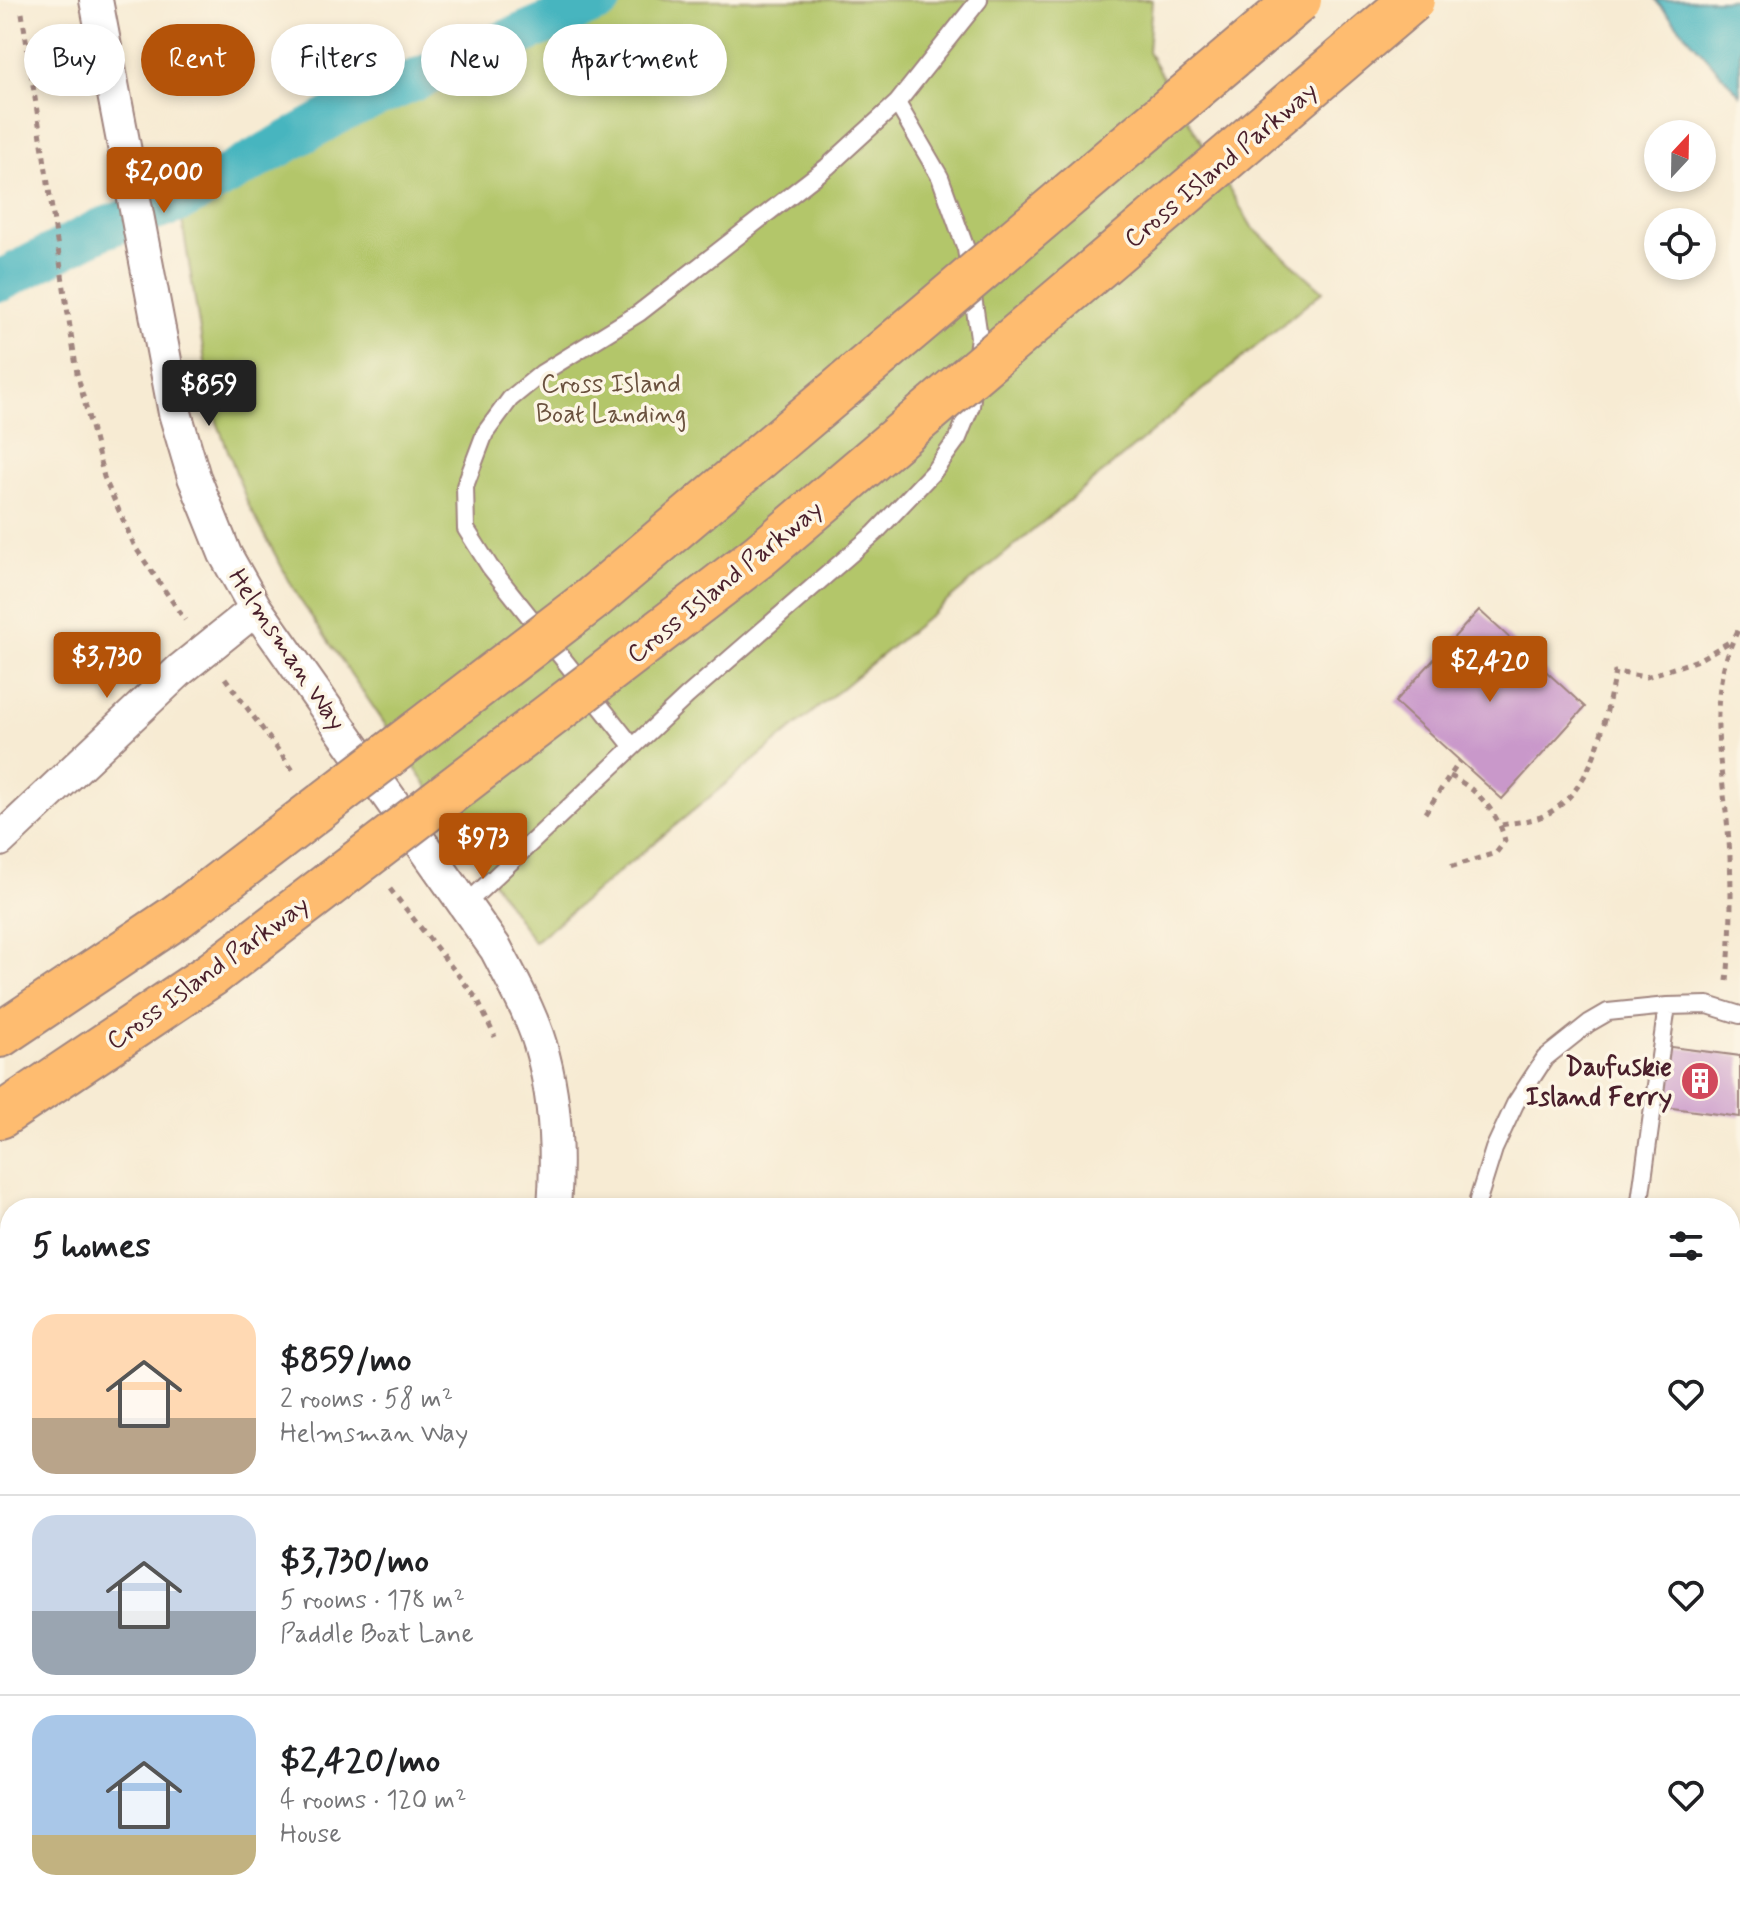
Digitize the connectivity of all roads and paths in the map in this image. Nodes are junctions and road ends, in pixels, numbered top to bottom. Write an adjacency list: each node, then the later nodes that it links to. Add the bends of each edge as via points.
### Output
1 (96, 0): 7 (street, Helmsman Way, via 175,413 225,554)
2 (979, 0): 6 (lane)
3 (1299, 0): 23 (highway, bridge, via 592,599 179,915)
4 (1412, 0): 25 (highway, Cross Island Parkway, bridge, via 760,555 212,974)
5 (22, 13): 10 (path, via 77,373 104,477 135,547)
6 (897, 103): 11 (lane, via 940,177 966,249 979,337 971,406 958,438 875,533); 11 (lane, via 827,167 652,303 542,373 510,399 485,433 465,486 466,529 490,567)
7 (256, 609): 10 (street); 20 (street, Helmsman Way)
8 (1740, 627): 9 (path)
9 (1732, 641): 16 (path, via 1698,660 1646,677 1615,672 1591,761 1573,794 1544,816); 22 (path, via 1718,691 1718,746 1730,856)
10 (206, 650): 14 (path); 17 (street)
11 (633, 747): 20 (lane)
12 (1460, 761): 13 (path)
13 (1450, 776): 15 (path); 16 (path, via 1485,802)
14 (300, 780)
15 (1425, 813)
16 (1502, 825): 18 (path, via 1505,841 1496,853)
17 (0, 840)
18 (1450, 867)
19 (380, 877): 24 (path, via 477,999)
20 (465, 905): 26 (street, Helmsman Way, via 496,949 543,1053 554,1112)
21 (1667, 1006): 22 (lane, via 1708,1005); 27 (lane, via 1608,1012 1545,1058 1494,1149); 28 (lane)
22 (1732, 1013)
23 (0, 1035)
24 (495, 1038)
25 (0, 1116)
26 (554, 1198)
27 (1481, 1198)
28 (1640, 1198)

